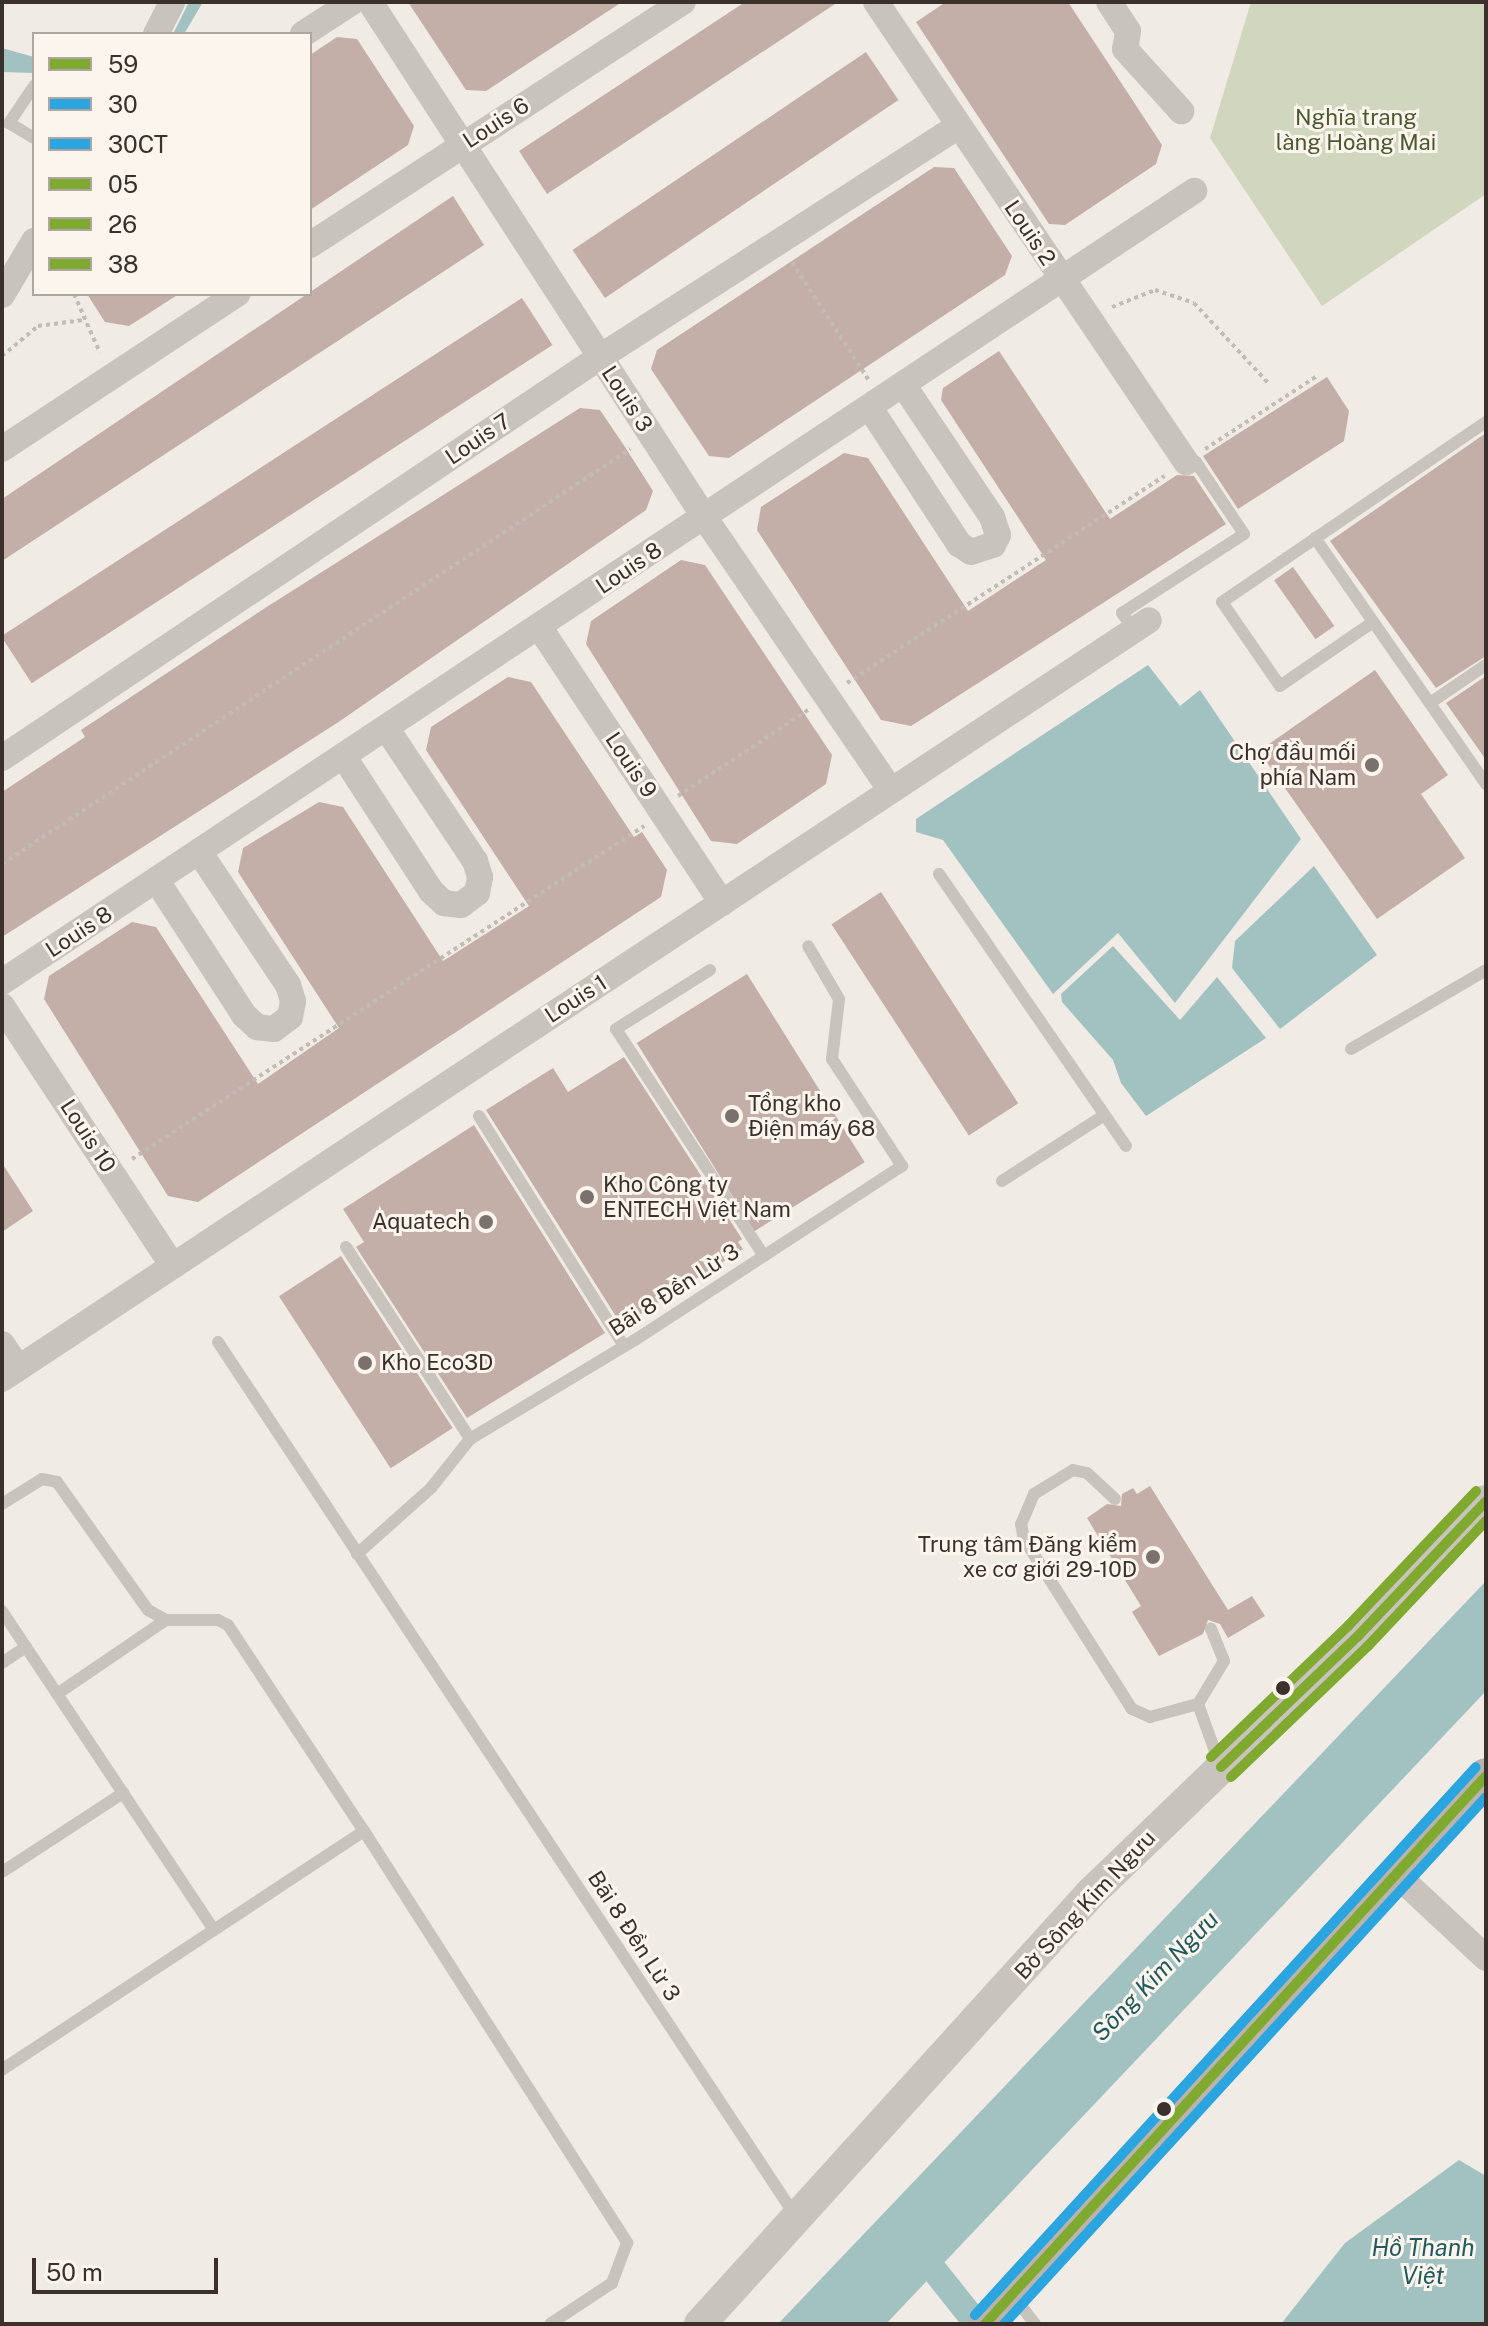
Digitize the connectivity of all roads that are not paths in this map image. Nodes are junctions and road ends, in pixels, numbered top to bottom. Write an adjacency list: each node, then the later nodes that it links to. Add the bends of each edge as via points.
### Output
1 (172, 2): 7 (street)
2 (352, 2): 8 (street)
3 (370, 2): 14 (street, Louis 3)
4 (683, 2): 14 (street, Louis 6)
5 (876, 2): 11 (street, Louis 2)
6 (1109, 2): 10 (street, via 1128,31 1125,49)
7 (157, 32)
8 (306, 32)
9 (32, 89): 12 (lane)
10 (1181, 111)
11 (958, 126): 18 (street, Louis 2); 21 (street, Louis 7)
12 (6, 128): 13 (lane)
13 (32, 137)
14 (462, 145): 17 (street, Louis 6); 21 (street, Louis 3)
15 (1194, 191): 18 (street, Louis 8)
16 (32, 244): 19 (street)
17 (312, 244)
18 (1061, 280): 22 (street, Louis 8); 26 (street, Louis 2)
19 (5, 281)
20 (234, 296): 25 (street)
21 (600, 357): 27 (street, Louis 3); 36 (street, Louis 7)
22 (904, 386): 23 (street, Louis 8); 23 (street, via 992,517 998,535 993,545 971,552 959,544)
23 (870, 408): 27 (street, Louis 8)
24 (1486, 422): 28 (lane)
25 (2, 449)
26 (1186, 462): 30 (lane, via 1196,462 1244,534 1122,613)
27 (705, 518): 31 (street, Louis 8); 38 (street, Louis 3)
28 (1315, 538): 29 (lane); 29 (lane, via 1222,602 1280,686)
29 (1373, 622): 33 (lane)
30 (1142, 625): 38 (street, Louis 1)
31 (540, 628): 34 (street, Louis 8); 42 (street, Louis 9)
32 (1486, 665): 33 (lane)
33 (1430, 703): 37 (lane)
34 (387, 729): 35 (street, Louis 8); 35 (street, via 475,861 477,893 461,905 444,903 431,891)
35 (344, 757): 39 (street, Louis 8)
36 (2, 758)
37 (1486, 784)
38 (891, 791): 42 (street, Louis 1)
39 (200, 853): 41 (street, Louis 8); 41 (street, via 288,985 290,1017 274,1029 257,1027 244,1015)
40 (939, 874): 50 (lane)
41 (157, 881): 46 (street, Louis 8)
42 (722, 903): 55 (street, Louis 1)
43 (808, 946): 54 (lane, Bãi 8 Đền Lừ 3, via 839,999 832,1059 902,1166)
44 (710, 970): 54 (lane, via 616,1029)
45 (1486, 970): 48 (lane)
46 (2, 982)
47 (2, 1006): 55 (street, Louis 10)
48 (1351, 1049)
49 (479, 1116): 58 (lane)
50 (1103, 1116): 51 (lane); 52 (lane)
51 (1126, 1146)
52 (1002, 1181)
53 (346, 1247): 60 (lane)
54 (764, 1256): 58 (lane, Bãi 8 Đền Lừ 3)
55 (173, 1266): 59 (street, Louis 1)
56 (218, 1342): 64 (lane, Bãi 8 Đền Lừ 3)
57 (2, 1344): 59 (street)
58 (624, 1346): 60 (lane, Bãi 8 Đền Lừ 3)
59 (10, 1374)
60 (470, 1439): 64 (lane, Bãi 8 Đền Lừ 3, via 431,1488)
61 (1115, 1499): 71 (lane, via 1087,1473 1073,1470 1034,1494 1021,1524 1024,1539 1132,1709 1150,1717)
62 (1486, 1501): 72 (street, Bờ Sông Kim Ngưu, via 1358,1636)
63 (2, 1504): 66 (lane, via 42,1479 57,1482 148,1610)
64 (357, 1554): 81 (lane, Bãi 8 Đền Lừ 3)
65 (2, 1611): 68 (lane)
66 (166, 1620): 70 (lane); 75 (lane, via 218,1620 228,1625)
67 (1211, 1629): 71 (lane, via 1224,1661)
68 (26, 1647): 69 (lane); 70 (lane)
69 (2, 1663)
70 (57, 1694): 74 (lane)
71 (1198, 1704): 72 (lane)
72 (1221, 1767): 81 (street, Bờ Sông Kim Ngưu, via 1091,1893)
73 (1486, 1776): 77 (main road)
74 (123, 1793): 76 (lane); 78 (lane)
75 (364, 1831): 78 (lane); 83 (lane, via 627,2243 612,2283)
76 (2, 1872)
77 (1396, 1874): 79 (street); 82 (main road)
78 (214, 1930): 80 (lane)
79 (1486, 1958)
80 (2, 2070)
81 (798, 2219): 84 (street, Bờ Sông Kim Ngưu)
82 (1000, 2308): 85 (lane)
83 (550, 2324)
84 (700, 2324)
85 (1035, 2324)

